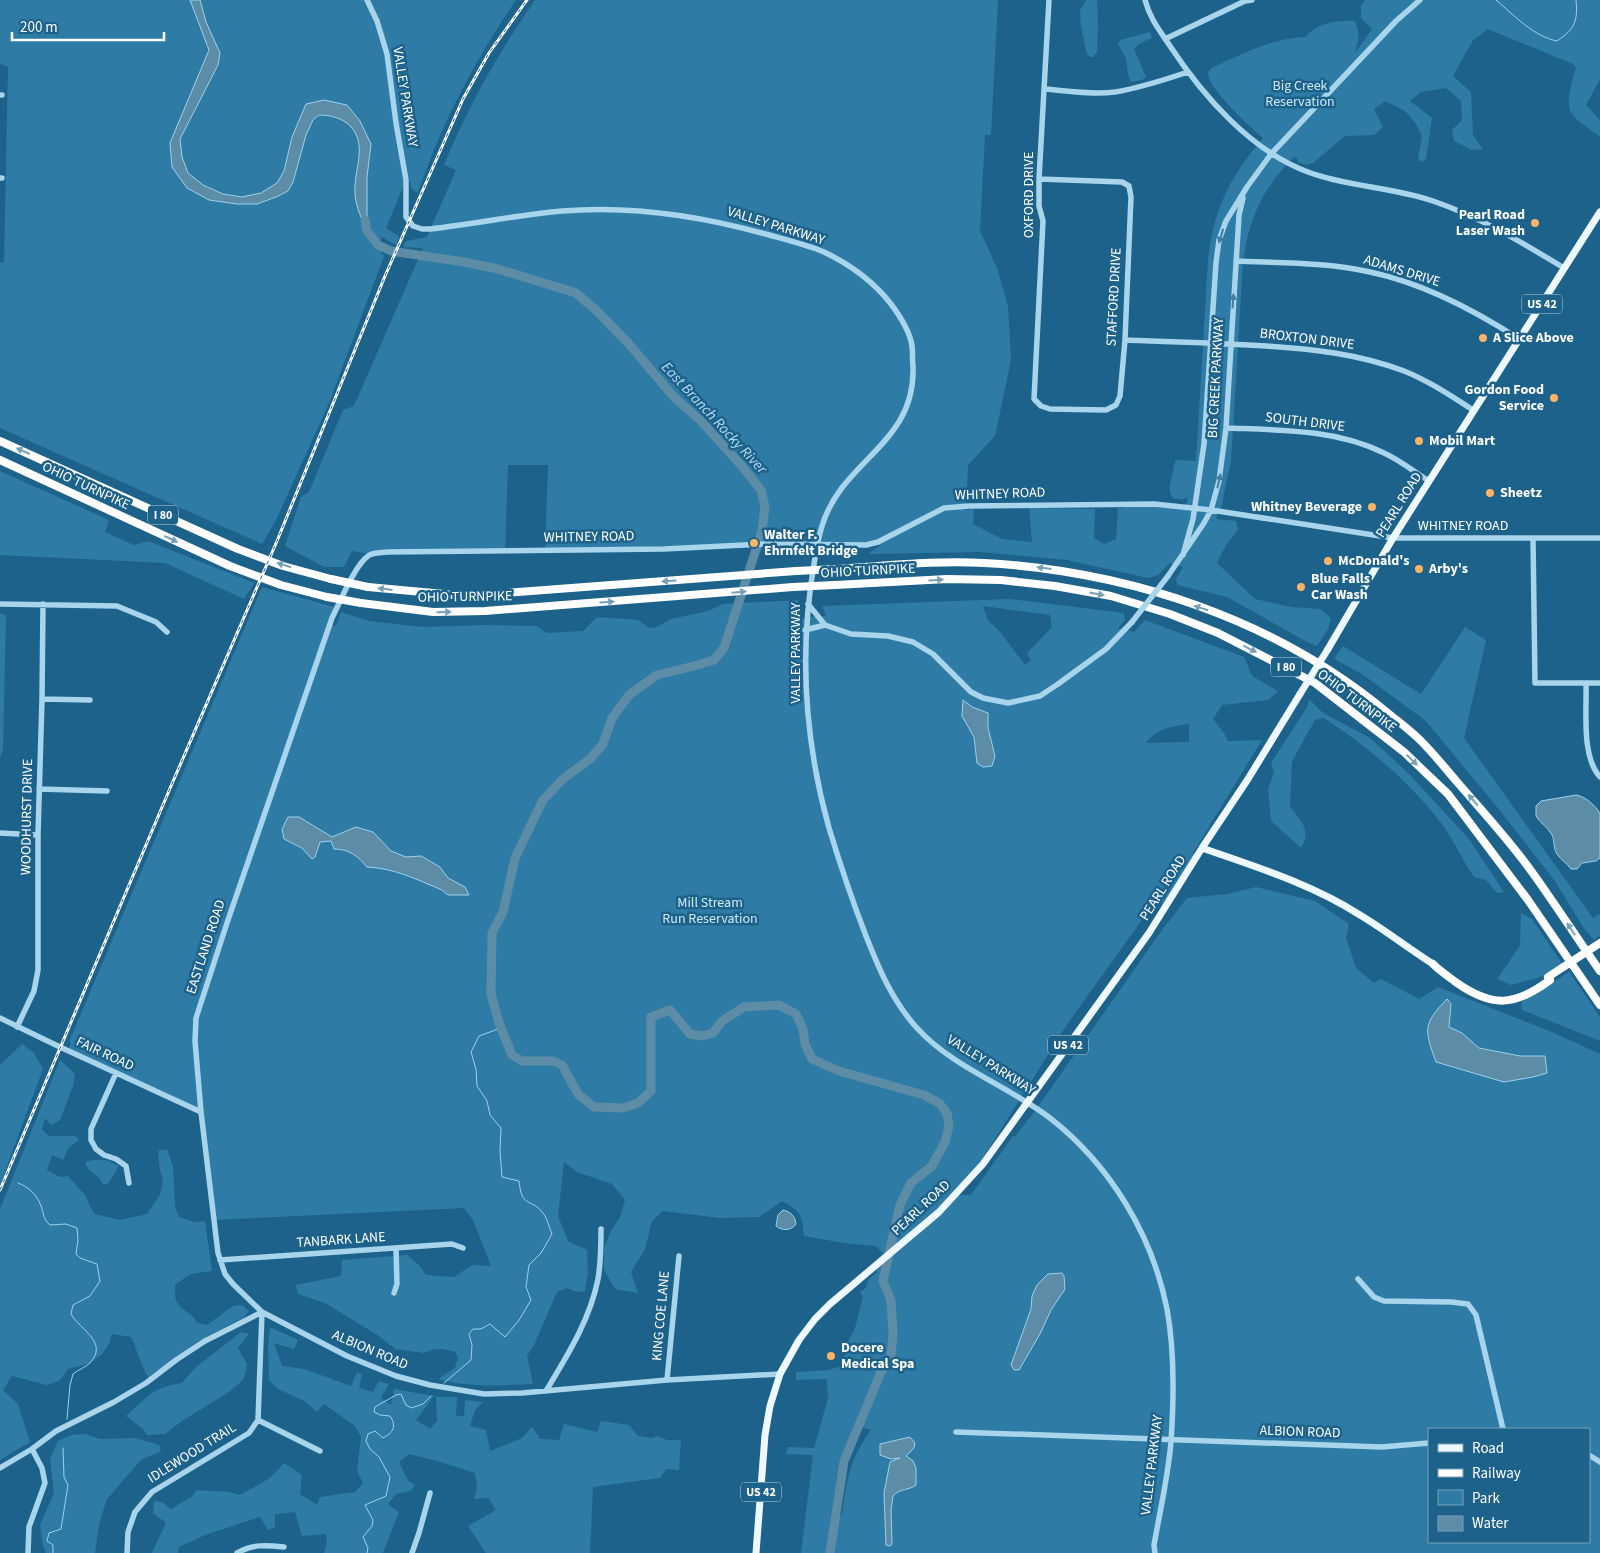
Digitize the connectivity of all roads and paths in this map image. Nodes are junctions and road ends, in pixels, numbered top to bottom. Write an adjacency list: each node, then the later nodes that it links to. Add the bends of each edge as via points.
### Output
1 (367, 0): 31 (street, VALLEY PARKWAY, via 387,54 406,180 406,216 413,226 430,229 565,211 640,211 684,216 748,229 821,251 860,274 892,305 912,346 913,373 908,406 892,433 846,481 827,512)
2 (1049, 0): 9 (street, OXFORD DRIVE)
3 (1145, 0): 7 (street, via 1150,17)
4 (1252, 0): 6 (street)
5 (1420, 0): 10 (street, BIG CREEK PARKWAY, via 1396,21)
6 (1244, 1): 7 (street)
7 (1165, 39): 8 (street)
8 (1188, 72): 9 (street, via 1114,92); 10 (street, via 1244,133)
9 (1044, 89): 11 (street, OXFORD DRIVE)
10 (1271, 154): 12 (street, BIG CREEK PARKWAY); 15 (street, via 1308,172 1397,190 1441,204 1516,239)
11 (1039, 178): 17 (street, STAFFORD DRIVE, via 1122,182 1129,186); 20 (street, OXFORD DRIVE, via 1039,206 1043,221)
12 (1243, 193): 14 (street, BIG CREEK PARKWAY); 18 (street, BIG CREEK PARKWAY, one-way to 18, via 1219,240)
13 (1600, 212): 15 (main road, PEARL ROAD / US 42)
14 (1236, 261): 16 (street, ADAMS DRIVE, via 1311,264 1371,272 1436,294); 19 (street, BIG CREEK PARKWAY, one-way to 14)
15 (1564, 268): 16 (main road, PEARL ROAD / US 42)
16 (1520, 339): 21 (main road, PEARL ROAD / US 42)
17 (1125, 340): 18 (street, BROXTON DRIVE); 20 (street, STAFFORD DRIVE, via 1120,396 1116,405 1106,410 1050,409 1041,406 1034,398)
18 (1211, 342): 19 (street, BROXTON DRIVE); 26 (street, BIG CREEK PARKWAY, via 1204,444)
19 (1230, 344): 21 (street, BROXTON DRIVE, via 1336,352 1371,360 1436,386); 22 (street, BIG CREEK PARKWAY)
20 (1034, 391)
21 (1474, 410): 25 (main road, PEARL ROAD / US 42)
22 (1226, 428): 25 (street, SOUTH DRIVE, via 1282,430 1355,441 1385,453); 27 (street, BIG CREEK PARKWAY, one-way to 22, via 1224,456)
23 (0, 441): 52 (highway, OHIO TURNPIKE / I 80, one-way to 23, bridge, via 1496,826 1421,741 1369,697 1324,666 1225,615 1114,580 1046,568 982,563 796,571 493,594 455,595 368,587 284,566 238,549)
24 (0, 460): 53 (highway, OHIO TURNPIKE / I 80, one-way to 53, bridge, via 230,566 281,585 361,603 432,612 485,611 793,587 947,579 1055,586 1111,596 1170,614 1210,630 1307,679 1404,752 1448,794 1528,900)
25 (1429, 481): 28 (main road, PEARL ROAD / US 42)
26 (1195, 508): 27 (street, WHITNEY ROAD); 31 (street, WHITNEY ROAD, via 1154,504 944,508 878,542); 32 (street, BIG CREEK PARKWAY)
27 (1211, 510): 28 (street, WHITNEY ROAD); 32 (street, BIG CREEK PARKWAY)
28 (1393, 538): 29 (street, WHITNEY ROAD); 49 (main road, PEARL ROAD / US 42, bridge, via 1328,650)
29 (1533, 538): 30 (street, WHITNEY ROAD); 40 (street, via 1535,683)
30 (1600, 538)
31 (818, 545): 33 (street, WHITNEY ROAD, via 388,552 370,554 361,563); 36 (street, VALLEY PARKWAY)
32 (1183, 556): 37 (street, BIG CREEK PARKWAY, bridge, via 1132,622 1106,649 1040,696 1008,703 971,692 933,654 913,642 888,636 851,634)
33 (345, 592): 58 (street, EASTLAND ROAD, via 332,618 296,720 198,1009 196,1041)
34 (0, 604): 35 (street)
35 (43, 604): 39 (street, via 116,606 156,622); 42 (street, WOODHURST DRIVE)
36 (808, 604): 37 (street); 38 (street, VALLEY PARKWAY)
37 (825, 625): 38 (street)
38 (805, 630): 57 (street, VALLEY PARKWAY, via 807,706 819,787 854,904 884,981 915,1026 930,1041 965,1066)
39 (167, 632)
40 (1586, 683): 41 (street); 44 (street, via 1588,752 1593,769)
41 (1600, 683)
42 (42, 699): 43 (street); 45 (street, WOODHURST DRIVE)
43 (90, 700)
44 (1600, 777)
45 (39, 789): 46 (street); 48 (street, WOODHURST DRIVE)
46 (107, 791)
47 (0, 833): 48 (street)
48 (38, 835): 55 (street, WOODHURST DRIVE, via 38,970 34,991)
49 (1202, 848): 51 (main road, via 1322,894 1359,914); 57 (main road, PEARL ROAD / US 42, via 1150,933)
50 (1600, 945): 51 (highway, bridge, via 1528,994 1498,1001 1470,992)
51 (1432, 964)
52 (1600, 971)
53 (1600, 1005)
54 (0, 1018): 55 (street, FAIR ROAD)
55 (17, 1027): 56 (street, FAIR ROAD)
56 (116, 1073): 58 (street, FAIR ROAD); 59 (street, via 91,1129 91,1140 104,1155 126,1166)
57 (1027, 1102): 68 (main road, PEARL ROAD / US 42, via 983,1164 939,1212 815,1319); 74 (street, VALLEY PARKWAY, via 1061,1127 1108,1177 1129,1206 1156,1268 1167,1311 1173,1366)
58 (201, 1112): 64 (street, EASTLAND ROAD)
59 (129, 1182)
60 (601, 1228): 70 (street, via 601,1257 583,1326)
61 (463, 1248): 62 (street, TANBARK LANE, via 452,1244)
62 (396, 1249): 64 (street, TANBARK LANE); 66 (street)
63 (679, 1256): 69 (street, KING COE LANE)
64 (220, 1260): 67 (street, EASTLAND ROAD, via 233,1284)
65 (1358, 1279): 72 (street, via 1374,1297 1384,1301 1468,1304 1476,1315)
66 (394, 1293)
67 (262, 1312): 70 (street, ALBION ROAD, via 347,1356 396,1376 484,1394); 71 (street); 76 (street, via 205,1342 114,1402 56,1431)
68 (780, 1374): 69 (street, ALBION ROAD); 85 (main road, PEARL ROAD / US 42, via 766,1430)
69 (667, 1380): 70 (street, ALBION ROAD)
70 (546, 1391)
71 (258, 1420): 77 (street); 82 (street, IDLEWOOD TRAIL, via 249,1433 152,1492 136,1512 128,1532)
72 (1503, 1428)
73 (956, 1432): 74 (street, ALBION ROAD)
74 (1171, 1440): 75 (street, ALBION ROAD, via 1382,1447); 86 (street, VALLEY PARKWAY)
75 (1428, 1443)
76 (32, 1449): 78 (street); 81 (street, via 42,1468 45,1483 29,1527)
77 (320, 1451)
78 (0, 1468)
79 (430, 1493): 84 (street)
80 (284, 1547): 83 (street, via 260,1544)
81 (28, 1553)
82 (127, 1553)
83 (237, 1553)
84 (412, 1553)
85 (756, 1553)
86 (1155, 1553)

